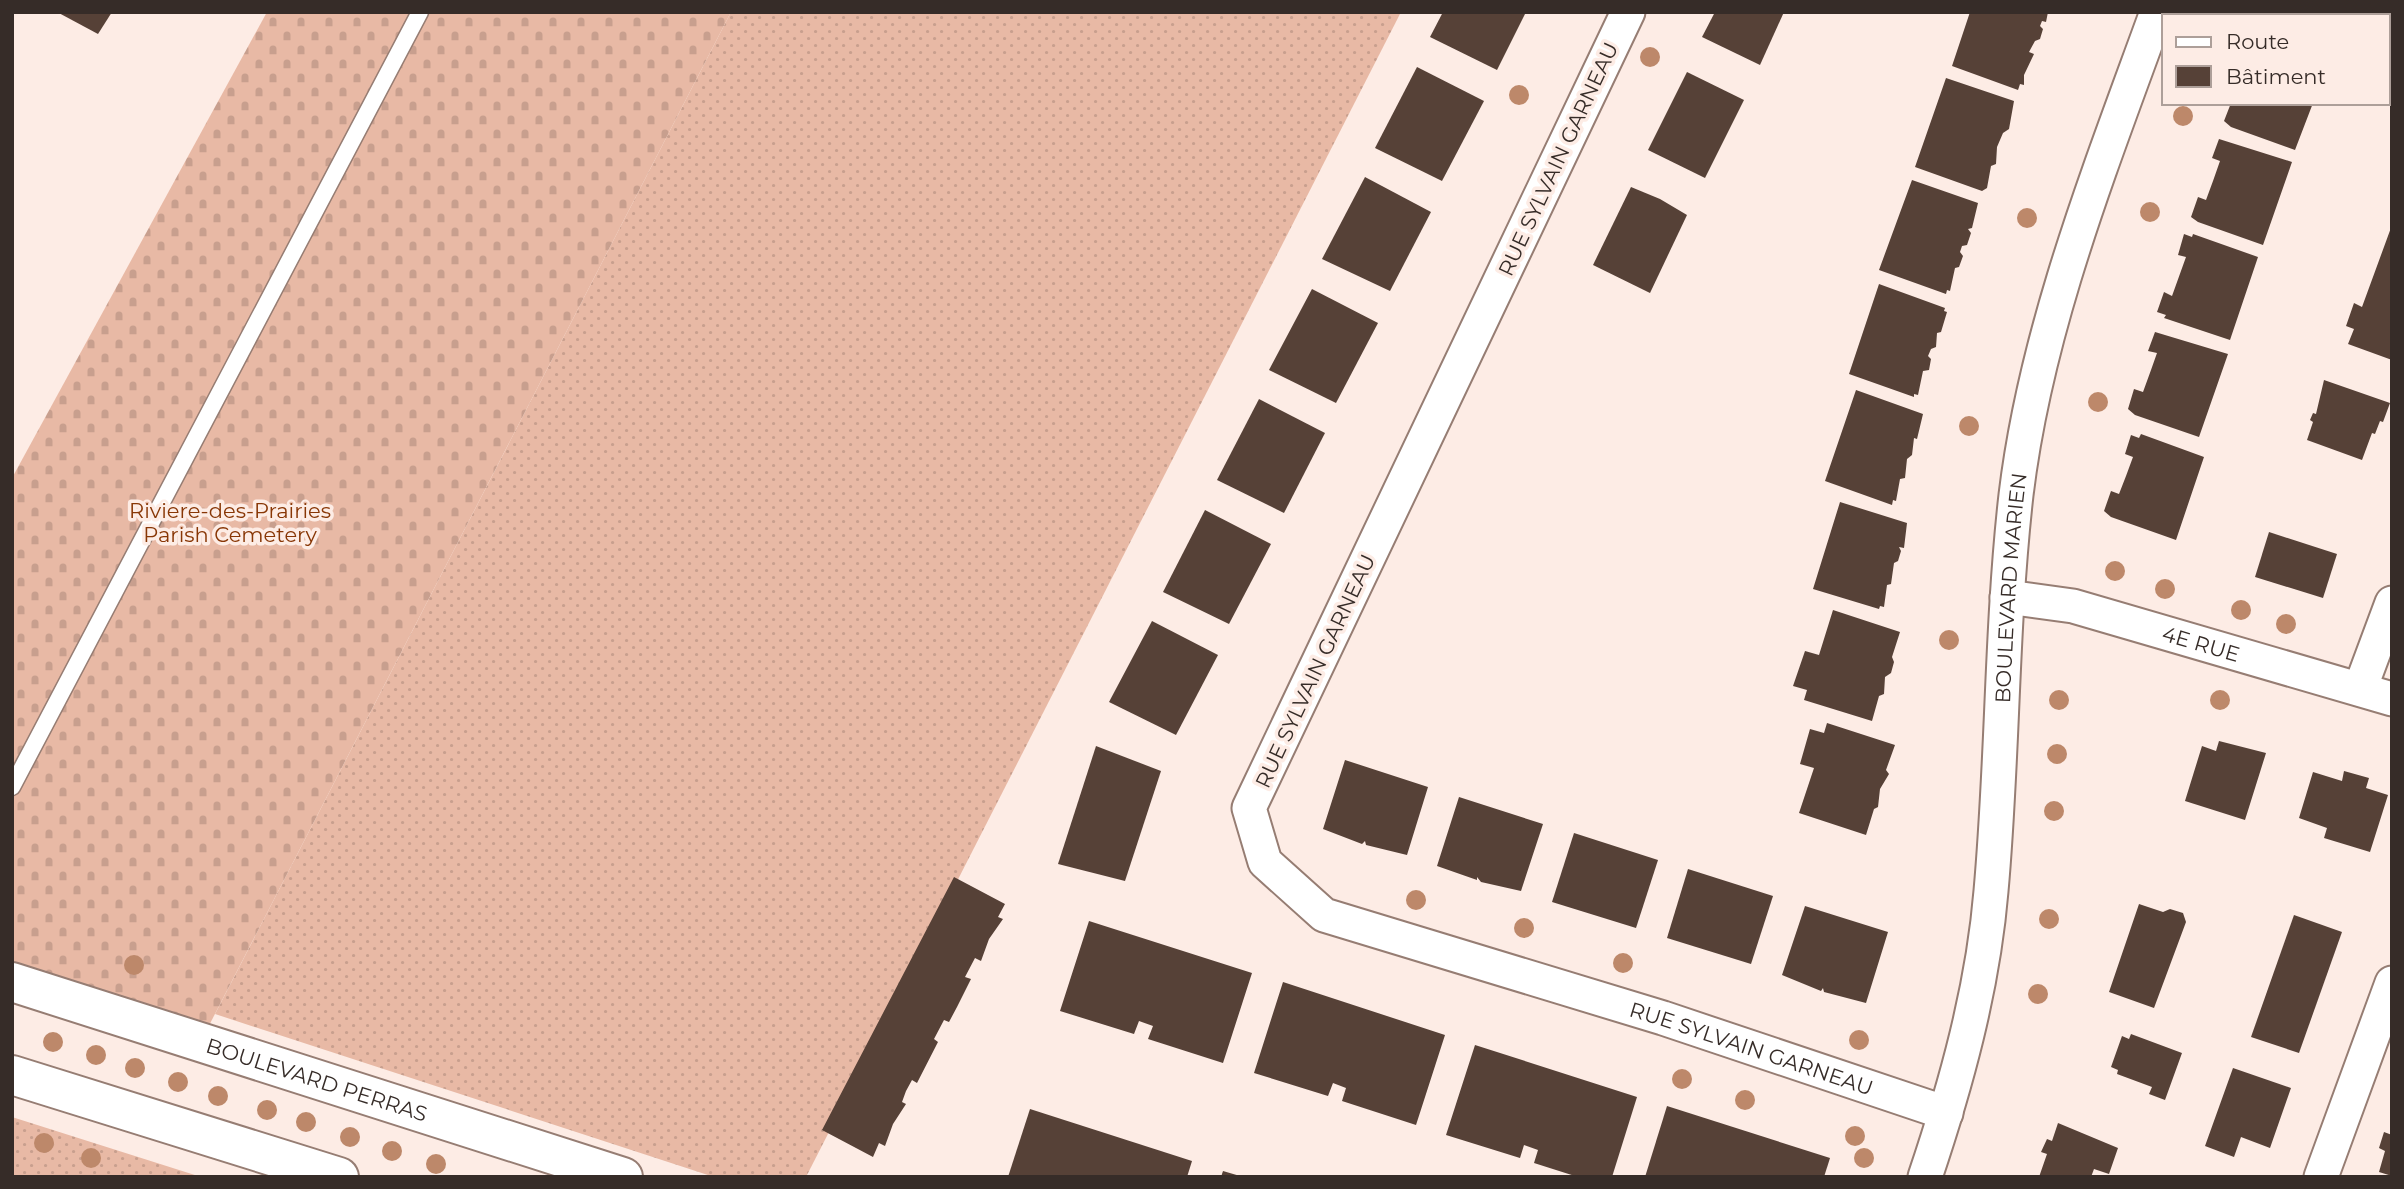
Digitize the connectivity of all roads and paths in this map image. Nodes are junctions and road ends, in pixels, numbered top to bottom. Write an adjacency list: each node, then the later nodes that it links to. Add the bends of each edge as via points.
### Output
1 (420, 12): 8 (lane)
2 (1628, 12): 12 (street, RUE SYLVAIN GARNEAU, via 1249,808 1265,862 1324,915 1664,1018)
3 (2157, 12): 4 (street, BOULEVARD MARIEN, via 2052,318 2034,390 2017,494)
4 (2007, 597): 6 (street, 4E RUE, via 2073,606); 12 (street, BOULEVARD MARIEN, via 1991,893 1978,986)
5 (2392, 604): 6 (street)
6 (2360, 690): 7 (street, 4E RUE)
7 (2392, 699)
8 (12, 787)
9 (12, 982): 14 (main road, BOULEVARD PERRAS)
10 (2392, 983): 16 (street)
11 (12, 1075): 13 (main road)
12 (1946, 1113): 15 (street, BOULEVARD MARIEN)
13 (339, 1177)
14 (623, 1177)
15 (1925, 1177)
16 (2321, 1177)

